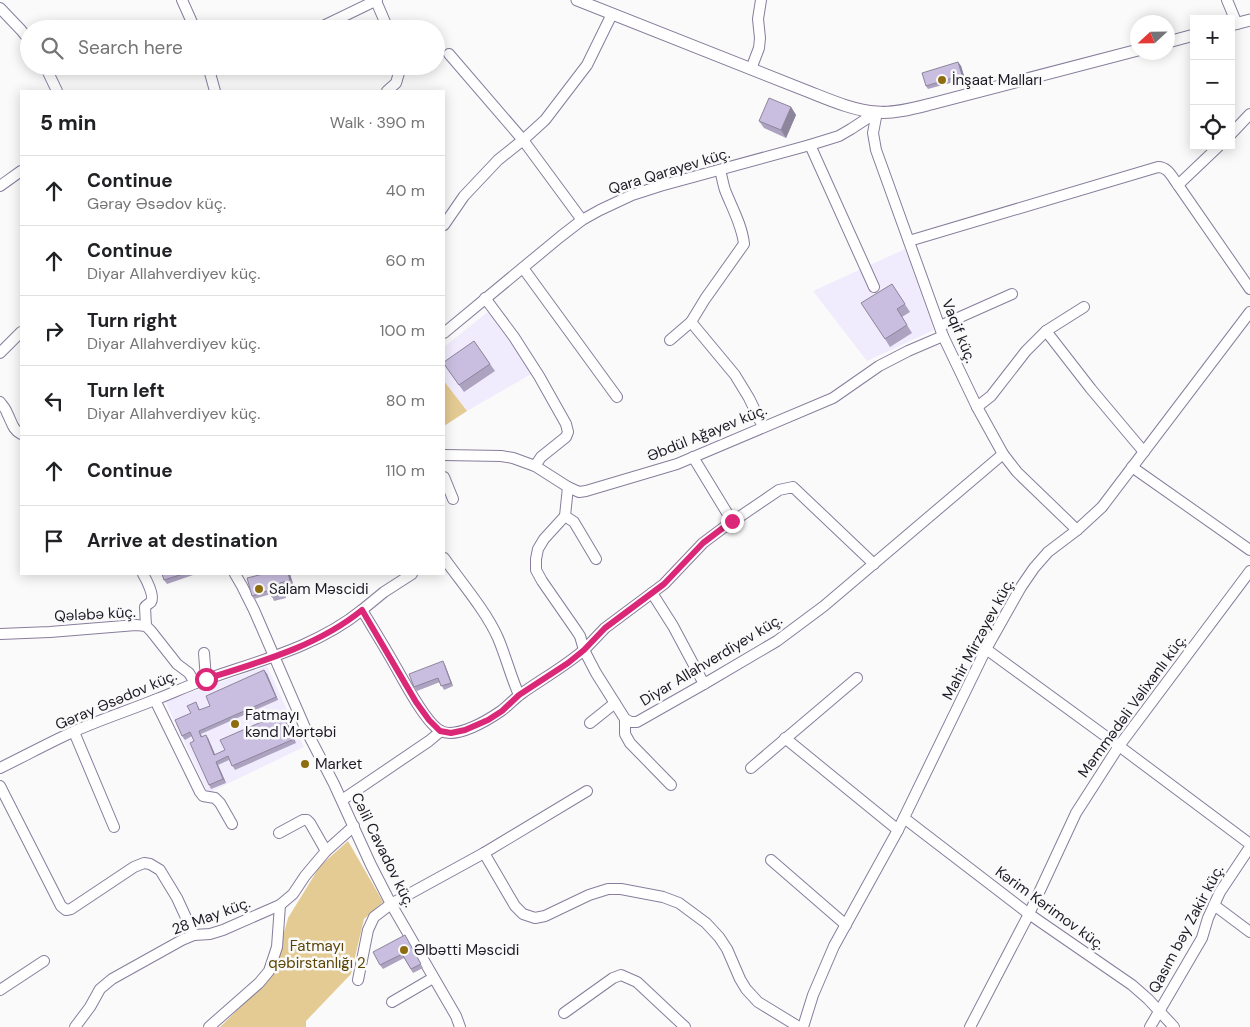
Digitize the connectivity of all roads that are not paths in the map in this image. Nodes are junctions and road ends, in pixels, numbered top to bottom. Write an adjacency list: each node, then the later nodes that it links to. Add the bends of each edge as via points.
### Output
1 (182, 0): 9 (street)
2 (376, 0): 10 (street); 11 (street)
3 (576, 0): 7 (street)
4 (761, 0): 19 (street, via 759,48)
5 (1228, 0): 8 (street)
6 (0, 8): 14 (street)
7 (612, 14): 19 (street); 29 (street, via 587,65 545,120)
8 (1232, 15)
9 (191, 20)
10 (335, 20)
11 (384, 20)
12 (1250, 20): 13 (street)
13 (1235, 25)
14 (20, 29)
15 (1190, 36): 16 (street)
16 (1175, 40)
17 (1130, 52): 26 (street, via 907,110)
18 (449, 54): 29 (street)
19 (751, 69): 26 (street, via 842,104)
20 (49, 75): 23 (street)
21 (211, 75): 24 (street)
22 (398, 75): 25 (street)
23 (57, 90)
24 (215, 90)
25 (389, 90)
26 (877, 112): 30 (street, Qara Qarayev küç., via 838,136); 38 (street, Vaqif küç., via 873,133 876,150)
27 (1250, 114): 28 (street)
28 (1235, 130)
29 (523, 140): 36 (street); 37 (street, via 471,188)
30 (810, 145): 32 (street, Qara Qarayev küç.); 40 (street)
31 (1214, 150): 34 (street)
32 (720, 170): 36 (street, Qara Qarayev küç., via 632,195); 46 (street, via 744,244)
33 (20, 172): 35 (street)
34 (1178, 185): 38 (street, via 1167,170 1158,167); 41 (street)
35 (0, 186)
36 (582, 220): 39 (street, Qara Qarayev küç.)
37 (445, 224)
38 (909, 241): 47 (street, Vaqif küç.)
39 (523, 268): 43 (street, Qara Qarayev küç.); 54 (street)
40 (874, 287)
41 (1250, 289)
42 (1012, 294): 47 (street)
43 (485, 298): 48 (street, Qara Qarayev küç.); 63 (street, via 514,337 566,424 566,437)
44 (1084, 307): 49 (street)
45 (1250, 312): 59 (street, Mahir Mirzəyev küç.)
46 (691, 322): 52 (street); 57 (street, via 735,375)
47 (940, 326): 51 (street, Vaqif küç.)
48 (445, 331)
49 (1046, 331): 56 (street, via 991,396); 59 (street)
50 (20, 333): 53 (street)
51 (943, 336): 56 (street, Vaqif küç.); 57 (street, Əbdül Ağayev küç., via 879,366 833,398)
52 (670, 340)
53 (0, 353)
54 (617, 397)
55 (0, 402): 58 (street, via 12,426)
56 (977, 407): 60 (street, Vaqif küç.)
57 (763, 426): 62 (street, Əbdül Ağayev küç.)
58 (20, 434)
59 (1144, 452): 64 (street, Mahir Mirzəyev küç.)
60 (1003, 454): 70 (street, Vaqif küç., via 1017,472); 74 (street, Diyar Allahverdiyev küç.)
61 (445, 455): 63 (street, Əbdül Ağayev küç., via 501,456)
62 (693, 457): 66 (street, Əbdül Ağayev küç., via 586,491); 69 (street)
63 (535, 466): 66 (street, Əbdül Ağayev küç.)
64 (1132, 467): 70 (street, Mahir Mirzəyev küç., via 1102,507); 71 (street)
65 (445, 479): 67 (street)
66 (568, 487): 68 (street)
67 (453, 499)
68 (565, 516): 73 (street, via 574,522); 84 (street, via 538,549 536,570 580,636)
69 (732, 521): 74 (street, via 779,490 793,487); 79 (street, via 703,543)
70 (1077, 530): 83 (street, Mahir Mirzəyev küç., via 1048,552 1034,568)
71 (1250, 550)
72 (445, 559): 91 (street, via 486,616)
73 (596, 559)
74 (874, 564): 90 (street, Diyar Allahverdiyev küç., via 777,641)
75 (1250, 571): 99 (street, Məmmədəli Vəlixanlı küç.)
76 (144, 575): 81 (street, via 152,599 144,607)
77 (239, 575): 86 (street, Cəlil Cavadov küç.)
78 (410, 575): 80 (street)
79 (652, 593): 84 (street, via 605,628); 90 (street)
80 (362, 610): 86 (street, via 323,636); 96 (street, via 416,702)
81 (146, 626): 82 (street, Qələbə küç.); 89 (street, Qələbə küç.)
82 (0, 634)
83 (986, 649): 99 (street); 106 (street, Mahir Mirzəyev küç.)
84 (584, 650): 91 (street); 93 (street)
85 (204, 653): 88 (street)
86 (275, 657): 88 (street, Gəray Əsədov küç.); 105 (street, Cəlil Cavadov küç., via 306,730)
87 (858, 678): 98 (street)
88 (206, 679): 89 (street, Gəray Əsədov küç.)
89 (195, 683): 92 (street, Gəray Əsədov küç.)
90 (704, 684): 94 (street, Diyar Allahverdiyev küç., via 636,722)
91 (519, 695): 96 (street, via 502,711 473,727 451,733)
92 (155, 700): 97 (street, Gəray Əsədov küç.); 107 (street, via 200,792 220,803)
93 (615, 703): 94 (street); 95 (street)
94 (625, 719): 102 (street, via 625,734 630,743)
95 (590, 723)
96 (440, 731): 105 (street)
97 (74, 732): 100 (street, Gəray Əsədov küç.); 108 (street)
98 (786, 738): 101 (street); 110 (street)
99 (1119, 746): 112 (street); 119 (street, Məmmədəli Vəlixanlı küç., via 1076,813)
100 (0, 768)
101 (751, 768)
102 (672, 785)
103 (0, 786): 122 (street, via 61,906 66,910 134,867 150,864 160,870)
104 (587, 790): 114 (street)
105 (342, 800): 109 (street, Cəlil Cavadov küç.)
106 (904, 818): 110 (street, Mahir Mirzəyev küç.); 119 (street, Kərim Kərimov küç.)
107 (232, 824)
108 (114, 826)
109 (354, 826): 113 (street, 28 May küç.); 116 (street, Cəlil Cavadov küç.)
110 (898, 830): 120 (street, Mahir Mirzəyev küç.)
111 (279, 833): 113 (street, via 307,820)
112 (1250, 846): 118 (street, Qasım bəy Zakir küç.)
113 (326, 851): 117 (street, 28 May küç., via 293,894)
114 (484, 853): 116 (street); 134 (street, via 515,906 523,914 535,918 608,889 655,895 679,902 719,937 746,990 758,1002)
115 (771, 860): 120 (street)
116 (391, 904): 124 (street, Cəlil Cavadov küç.); 125 (street, via 374,917 368,930)
117 (280, 905): 122 (street, 28 May küç., via 223,930); 131 (street, via 277,947 269,971)
118 (1214, 905): 121 (street); 128 (street, Qasım bəy Zakir küç., via 1202,938)
119 (1029, 914): 128 (street, Kərim Kərimov küç., via 1132,985); 136 (street, Məmmədəli Vəlixanlı küç.)
120 (846, 924): 135 (street, Mahir Mirzəyev küç., via 813,995)
121 (1250, 932)
122 (194, 935): 130 (street, 28 May küç., via 112,979 100,989)
123 (44, 961): 126 (street)
124 (433, 978): 127 (street); 132 (street, Cəlil Cavadov küç.)
125 (358, 980)
126 (0, 990)
127 (392, 1002)
128 (1160, 1011): 137 (street, Qasım bəy Zakir küç.); 138 (street, Kərim Kərimov küç.)
129 (564, 1013): 133 (street, via 621,975 636,982)
130 (75, 1027)
131 (209, 1027)
132 (460, 1027)
133 (684, 1027)
134 (799, 1027)
135 (803, 1027)
136 (970, 1027)
137 (1150, 1027)
138 (1174, 1027)

